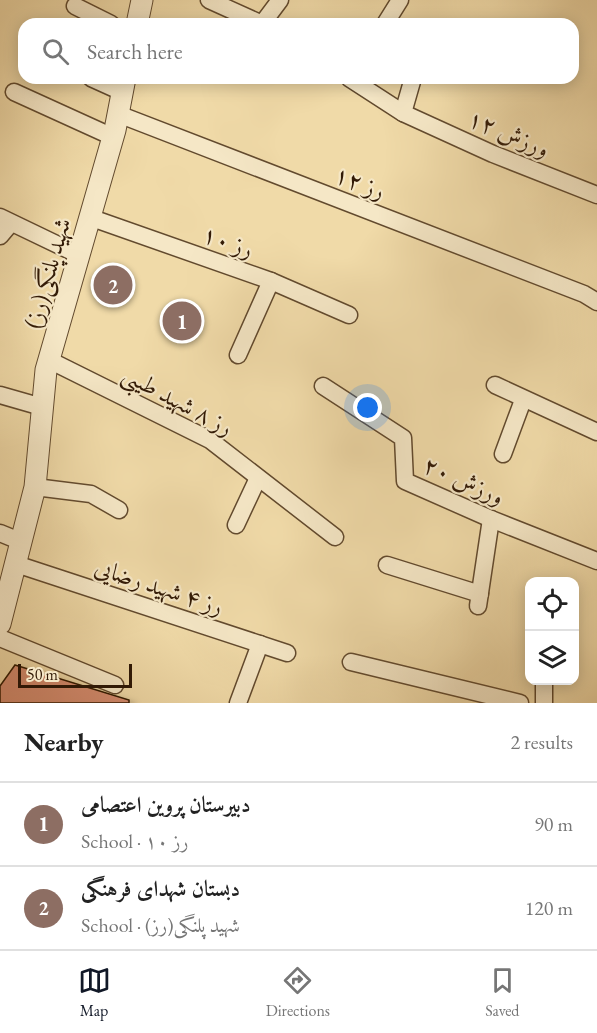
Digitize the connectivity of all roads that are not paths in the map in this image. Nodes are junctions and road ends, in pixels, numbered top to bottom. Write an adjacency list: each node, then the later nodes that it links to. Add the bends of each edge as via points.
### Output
1 (142, 0): 7 (street)
2 (209, 0): 8 (street)
3 (280, 0): 9 (street)
4 (400, 0): 10 (street)
5 (75, 6): 6 (street)
6 (99, 18)
7 (138, 18)
8 (249, 18)
9 (266, 18)
10 (389, 18)
11 (360, 84): 15 (street, ورزش ۱۲)
12 (411, 84): 15 (street)
13 (124, 85): 16 (street, شهید پلنگی(رز))
14 (14, 92): 17 (street)
15 (403, 113): 18 (street, ورزش ۱۲)
16 (118, 114): 17 (street, شهید پلنگی(رز)); 24 (street, رز ۱۲)
17 (113, 137): 19 (street, شهید پلنگی(رز))
18 (597, 195)
19 (89, 217): 22 (street, شهید پلنگی(رز)); 23 (street, رز ۱۰)
20 (6, 220): 21 (street); 22 (street)
21 (0, 236)
22 (79, 255): 27 (street, شهید پلنگی(رز))
23 (271, 281): 25 (street, رز ۱۰); 26 (street)
24 (590, 298)
25 (349, 315)
26 (238, 355)
27 (48, 360): 32 (street, شهید پلنگی(رز)); 35 (street, رز ۸ شهید طیبی, via 210,440)
28 (495, 385): 31 (street)
29 (322, 387): 38 (street, ورزش ۲۰, via 404,438 405,481)
30 (0, 394): 32 (street)
31 (523, 400): 33 (street); 34 (street)
32 (42, 407): 36 (street, شهید پلنگی(رز))
33 (597, 432)
34 (503, 454)
35 (258, 478): 39 (street); 41 (street, رز ۸ شهید طیبی)
36 (35, 488): 37 (street, via 91,494); 42 (street, شهید پلنگی(رز))
37 (119, 510)
38 (491, 519): 43 (street, ورزش ۲۰); 45 (street, via 479,600)
39 (236, 525)
40 (0, 533): 42 (street)
41 (335, 537)
42 (22, 542): 44 (street, شهید پلنگی(رز))
43 (597, 561)
44 (16, 564): 46 (street, شهید پلنگی(رز)); 48 (street, رز ۴ شهید رضایی)
45 (387, 565)
46 (0, 624)
47 (0, 638): 51 (street)
48 (260, 644): 49 (street, رز ۴ شهید رضایی); 53 (street)
49 (286, 653)
50 (351, 662): 54 (street)
51 (115, 685)
52 (544, 685): 55 (street)
53 (238, 703)
54 (520, 703)
55 (544, 703)

